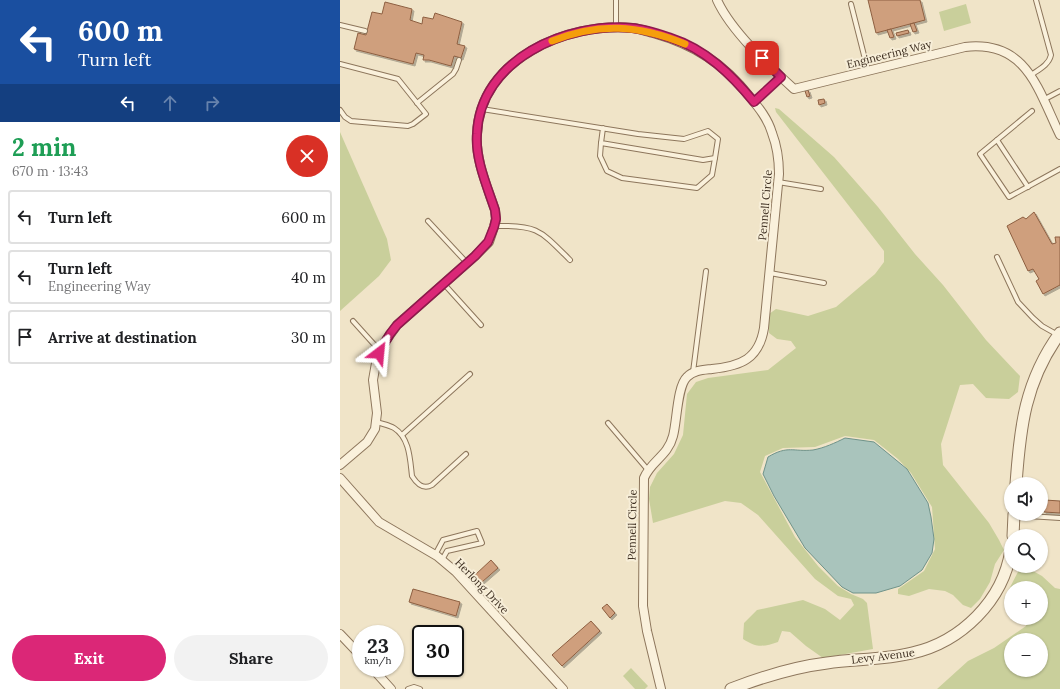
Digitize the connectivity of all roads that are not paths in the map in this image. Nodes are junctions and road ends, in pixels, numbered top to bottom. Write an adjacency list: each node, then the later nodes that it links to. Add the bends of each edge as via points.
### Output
1 (616, 0): 6 (lane)
2 (717, 0): 12 (street, Engineering Way, via 737,31)
3 (1036, 0): 11 (lane, via 1051,55 1046,65)
4 (851, 4): 10 (lane)
5 (340, 25): 7 (lane)
6 (616, 28): 15 (street, Pennell Circle, via 643,30 693,48 720,66); 17 (street, Pennell Circle, via 578,32 529,52 501,75 488,93)
7 (365, 31)
8 (459, 60): 16 (lane, via 453,74)
9 (340, 64): 16 (lane, via 398,79)
10 (868, 71): 11 (street, Engineering Way, via 954,49 985,46 1011,55); 12 (street, Engineering Way, via 794,89)
11 (1031, 75): 14 (street, Engineering Way)
12 (781, 77): 15 (lane)
13 (1060, 91): 14 (lane)
14 (1043, 100): 21 (street, Engineering Way)
15 (754, 102): 26 (street, Pennell Circle, via 768,122 776,142)
16 (417, 103): 18 (lane, via 426,114 408,126 351,121)
17 (481, 109): 20 (lane); 30 (street, Pennell Circle, via 477,145 495,210)
18 (340, 110)
19 (1032, 111): 22 (lane)
20 (603, 128): 23 (lane); 24 (lane, via 684,139 708,131 718,139)
21 (1060, 135)
22 (997, 140): 27 (lane); 27 (lane, via 980,154 1009,197)
23 (601, 143): 24 (lane, via 703,160); 24 (lane, via 600,156 607,171 622,178 697,188 712,175)
24 (715, 158)
25 (1060, 169): 27 (lane)
26 (778, 182): 28 (lane); 35 (street, Pennell Circle)
27 (1028, 186)
28 (821, 189)
29 (428, 221): 33 (lane)
30 (494, 226): 32 (lane, via 523,226 538,231); 33 (street, Pennell Circle, via 488,242)
31 (997, 257): 40 (lane, via 1018,302 1042,326)
32 (570, 260)
33 (467, 263): 36 (street, Pennell Circle)
34 (706, 271): 42 (lane)
35 (770, 273): 37 (lane); 42 (street, Pennell Circle, via 764,328 757,350 739,364)
36 (444, 283): 39 (lane); 41 (street, Pennell Circle, via 397,325)
37 (824, 283)
38 (353, 321): 41 (lane)
39 (481, 326)
40 (1060, 335): 50 (street, via 1038,370 1026,405 1020,433)
41 (380, 351): 44 (street, Pennell Circle, via 373,380)
42 (693, 372): 49 (street, via 683,383 671,443 666,452)
43 (470, 374): 46 (lane)
44 (377, 422): 46 (lane, via 394,428); 48 (street, via 372,436)
45 (608, 423): 49 (lane)
46 (402, 436): 47 (lane, via 407,444 412,476 422,487 432,485)
47 (466, 454)
48 (340, 466)
49 (648, 470): 63 (street, Pennell Circle, via 644,482 643,606)
50 (1017, 477)
51 (340, 478): 54 (street, Herlong Drive, via 379,522)
52 (1048, 516): 53 (lane)
53 (1060, 518)
54 (438, 558): 54 (lane, via 443,540 477,531 482,544 447,552); 62 (street, Herlong Drive, via 456,572)
55 (1004, 573): 64 (street, Levy Avenue, via 990,601 977,616 961,631 939,644 896,656 806,666)
56 (340, 634): 57 (street)
57 (352, 647)
58 (380, 677): 59 (street)
59 (391, 689)
60 (408, 689): 61 (lane)
61 (420, 689)
62 (563, 689)
63 (662, 689)
64 (731, 689)

